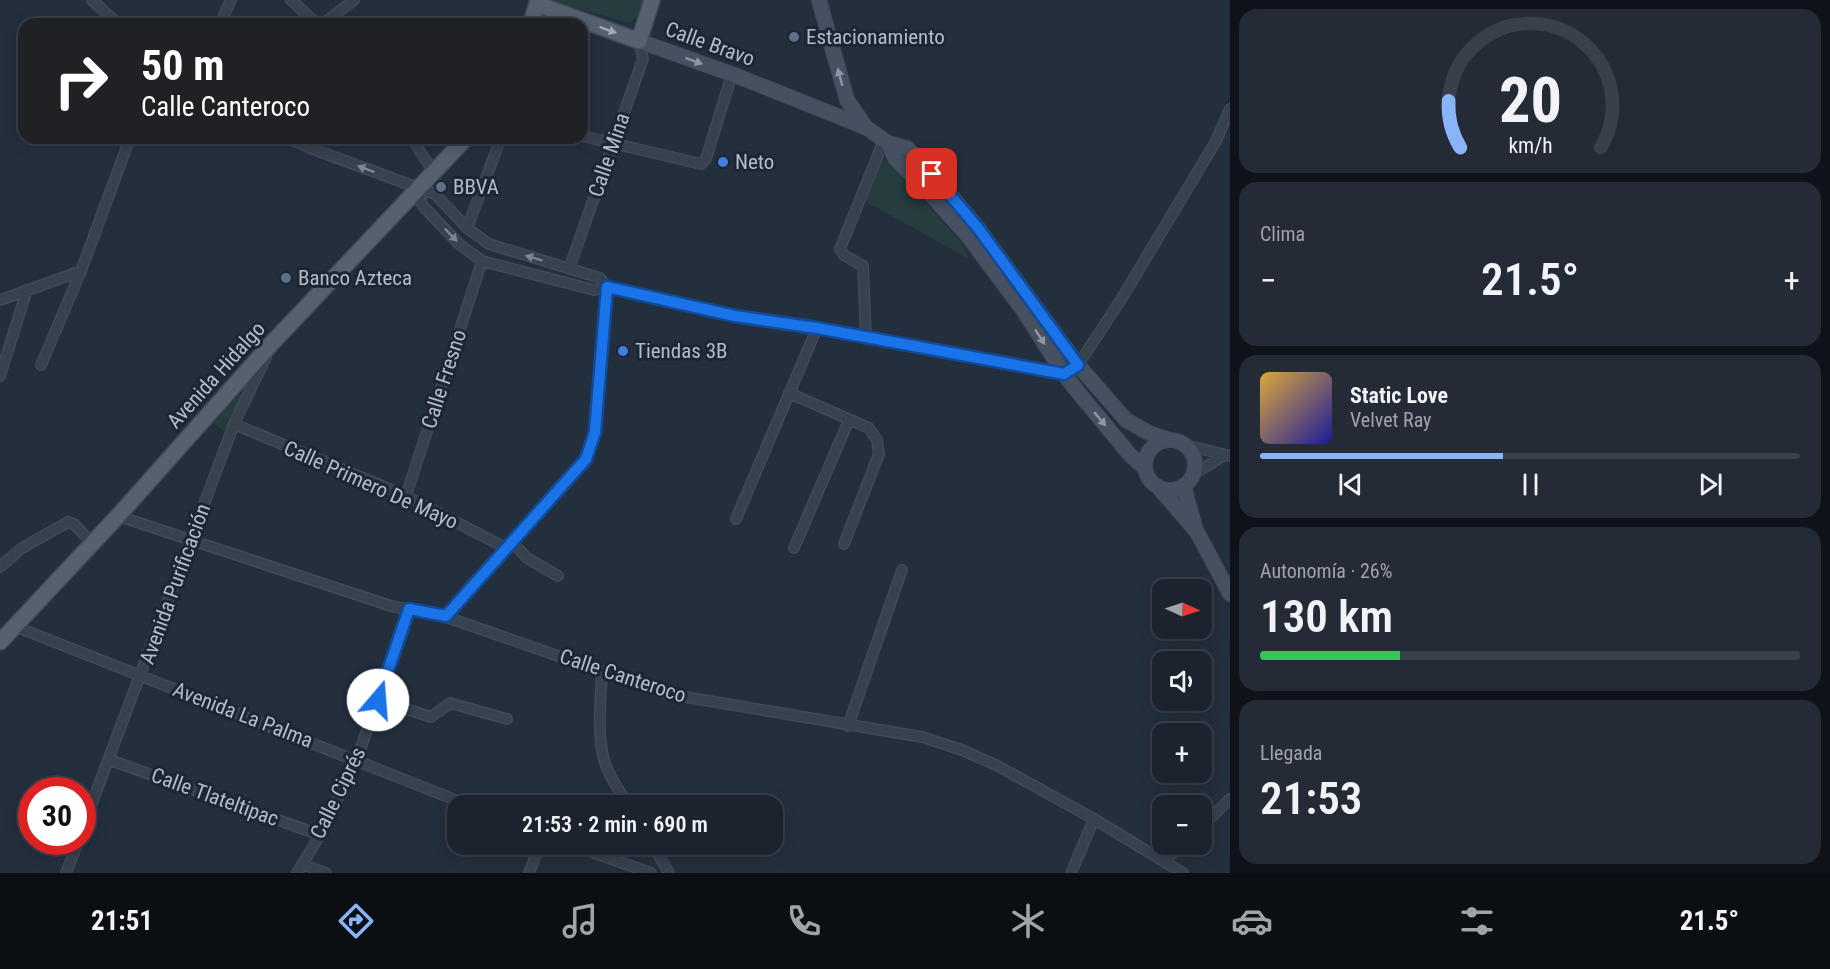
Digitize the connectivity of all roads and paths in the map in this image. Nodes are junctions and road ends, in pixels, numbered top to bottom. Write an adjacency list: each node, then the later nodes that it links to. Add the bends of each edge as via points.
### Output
1 (92, 0): 8 (street)
2 (231, 0): 9 (street)
3 (291, 0): 10 (street)
4 (354, 0): 11 (street)
5 (652, 0): 15 (main road)
6 (819, 0): 18 (main road, one-way to 6, via 847,100)
7 (538, 2): 12 (main road); 13 (main road, Calle Bravo, one-way to 13)
8 (112, 18)
9 (223, 18)
10 (310, 18)
11 (331, 18)
12 (533, 18)
13 (579, 18)
14 (588, 21): 15 (main road, Calle Bravo, one-way to 15)
15 (639, 41): 16 (main road, Calle Bravo, one-way to 16); 26 (street, Calle Mina, via 643,59)
16 (732, 74): 18 (main road, Calle Bravo); 26 (street, via 704,162 697,164)
17 (1230, 109): 40 (street, via 1216,141)
18 (867, 128): 20 (main road)
19 (588, 138): 26 (street)
20 (886, 141): 37 (street, via 840,249 863,266); 40 (main road, via 907,148 944,187); 41 (main road, one-way to 41, via 895,158 967,235 1023,310)
21 (128, 144): 32 (street)
22 (301, 144): 28 (street, one-way to 22)
23 (415, 144): 27 (street)
24 (460, 144): 27 (main road, Avenida Hidalgo)
25 (499, 144): 29 (street)
26 (612, 145): 31 (street, Calle Mina)
27 (434, 172): 28 (main road, Avenida Hidalgo)
28 (417, 189): 29 (street, via 435,194); 30 (street, one-way to 30, via 423,206 459,244); 38 (main road, Avenida Hidalgo)
29 (467, 228): 31 (street, one-way to 29, via 489,244)
30 (483, 261): 33 (street, via 594,291); 53 (street, Calle Fresno)
31 (569, 269): 33 (street, via 600,278)
32 (81, 271): 34 (street); 39 (street)
33 (607, 287): 36 (street, via 735,316); 60 (street, via 591,445 580,467)
34 (27, 290): 35 (street); 42 (street)
35 (0, 300)
36 (817, 328): 37 (street); 43 (street)
37 (866, 339): 41 (street)
38 (273, 342): 45 (street, Avenida Purificación); 54 (main road, Avenida Hidalgo)
39 (41, 365)
40 (1078, 365): 41 (street); 46 (main road, via 1126,420)
41 (1064, 374): 49 (main road, one-way to 49)
42 (0, 376)
43 (789, 393): 44 (street); 55 (street)
44 (849, 420): 59 (street, via 869,428 877,440 879,454); 61 (street)
45 (234, 424): 53 (street, Calle Primero De Mayo); 57 (street, Avenida Purificación)
46 (1170, 440): 47 (main road); 49 (main road, via 1154,446)
47 (1185, 445): 48 (street); 50 (main road, via 1195,458)
48 (1227, 455): 50 (street)
49 (1145, 468): 52 (main road)
50 (1194, 474): 51 (main road)
51 (1184, 487): 52 (main road); 56 (main road)
52 (1159, 488): 56 (main road)
53 (406, 496): 60 (street, Calle Primero De Mayo)
54 (118, 516): 57 (street, Calle Canteroco); 58 (main road, Avenida Hidalgo)
55 (736, 519)
56 (1197, 532): 65 (main road)
57 (191, 539): 66 (street, Calle Canteroco); 71 (street, Avenida Purificación)
58 (92, 543): 62 (street, via 68,522 22,548); 68 (main road, Avenida Hidalgo)
59 (844, 544)
60 (509, 545): 64 (street, Calle Primero De Mayo); 67 (street)
61 (794, 548)
62 (0, 567)
63 (902, 570): 74 (street)
64 (558, 576)
65 (1230, 594)
66 (409, 609): 67 (street, Calle Canteroco); 72 (street, Calle Ciprés)
67 (446, 616): 70 (street, Calle Canteroco)
68 (14, 626): 69 (main road, Avenida Hidalgo); 71 (street, Avenida La Palma)
69 (0, 642)
70 (602, 671): 74 (street, Calle Canteroco, via 668,694); 78 (street, via 603,757)
71 (141, 675): 75 (street, Avenida La Palma); 76 (street, Avenida Purificación)
72 (378, 700): 73 (street, via 428,717 450,703); 75 (street, Calle Ciprés)
73 (507, 719)
74 (848, 726): 82 (street, Calle Canteroco, via 922,737 962,750)
75 (357, 759): 79 (street, Avenida La Palma); 83 (street, Calle Ciprés)
76 (110, 760): 77 (street, Avenida Purificación); 83 (street, Calle Tlateltipac)
77 (96, 795)
78 (622, 795)
79 (447, 796)
80 (1230, 799): 81 (street)
81 (1212, 816)
82 (1094, 819): 90 (street, Calle Canteroco); 98 (street)
83 (320, 835): 91 (street, Calle Ciprés)
84 (73, 855): 92 (street)
85 (536, 855): 94 (street)
86 (597, 855): 89 (street)
87 (658, 855): 97 (street)
88 (1171, 855): 90 (street)
89 (615, 862): 95 (street); 96 (street)
90 (1164, 862): 99 (street, Calle Canteroco)
91 (300, 869): 93 (street)
92 (66, 873)
93 (326, 873)
94 (529, 873)
95 (611, 873)
96 (651, 873)
97 (669, 873)
98 (1071, 873)
99 (1183, 873)

